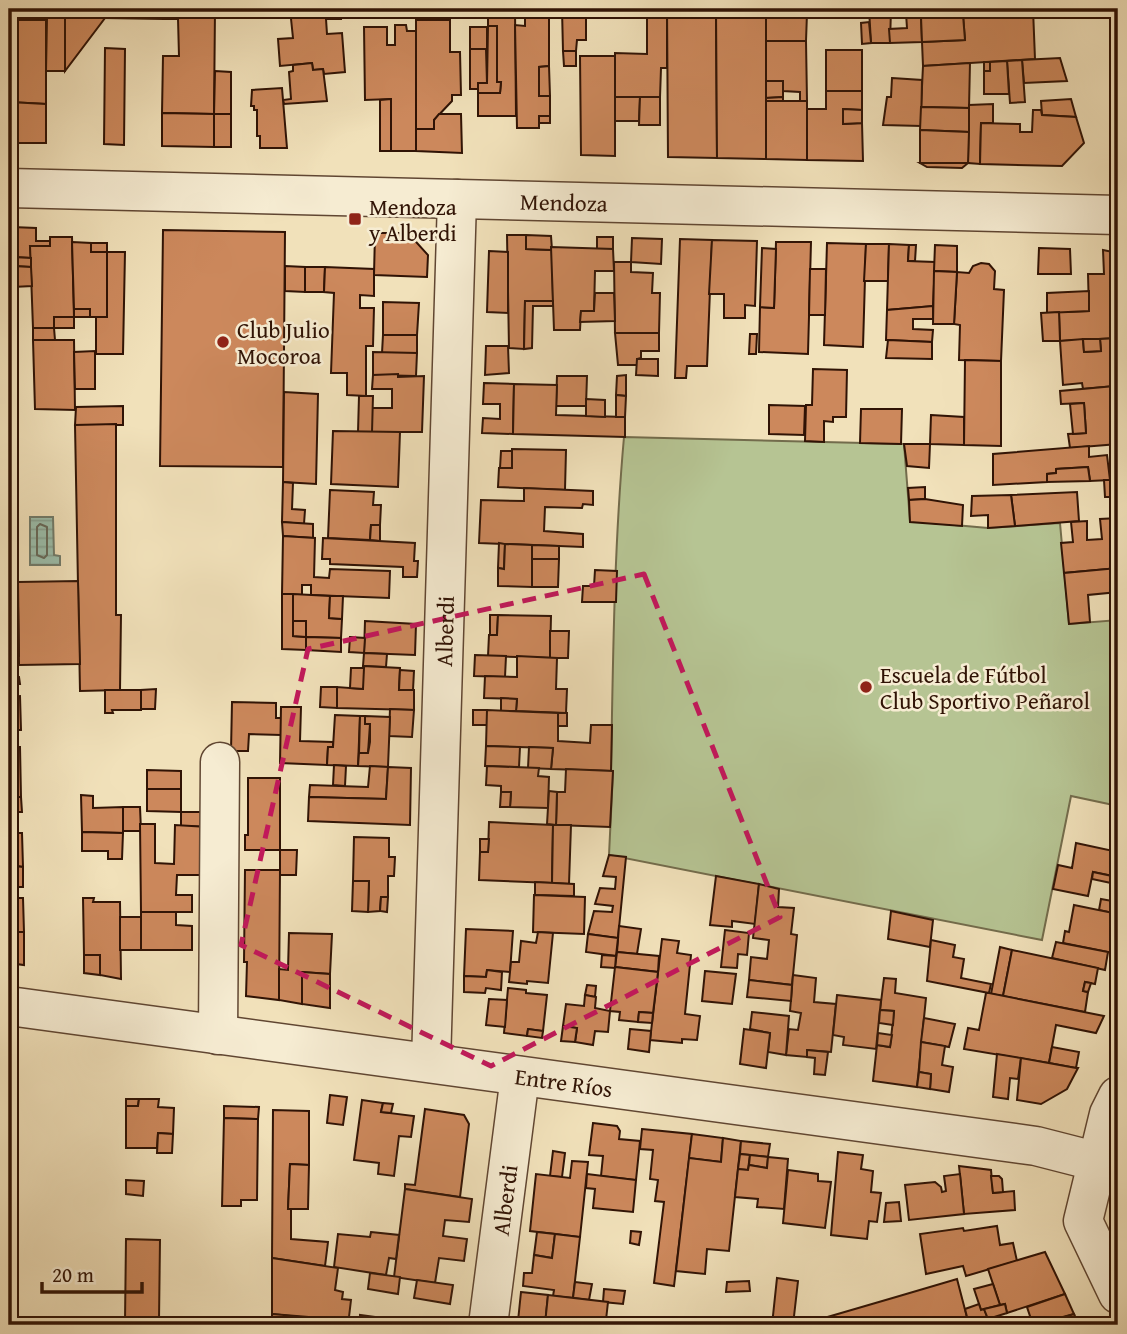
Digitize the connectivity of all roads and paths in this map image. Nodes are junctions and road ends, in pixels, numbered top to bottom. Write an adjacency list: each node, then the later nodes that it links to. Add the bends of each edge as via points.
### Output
1 (9, 188): 2 (street, Mendoza)
2 (457, 199): 3 (street, Mendoza); 7 (street, Alberdi)
3 (1118, 215)
4 (220, 762): 6 (street)
5 (9, 1006): 6 (street, Entre Ríos)
6 (218, 1035): 7 (street, Entre Ríos)
7 (431, 1063): 8 (street, Entre Ríos)
8 (520, 1076): 10 (street, Entre Ríos, via 1036,1146); 12 (street, Alberdi)
9 (1118, 1096): 10 (street, via 1109,1114)
10 (1108, 1165): 11 (street, via 1083,1221)
11 (1118, 1294)
12 (488, 1325)

